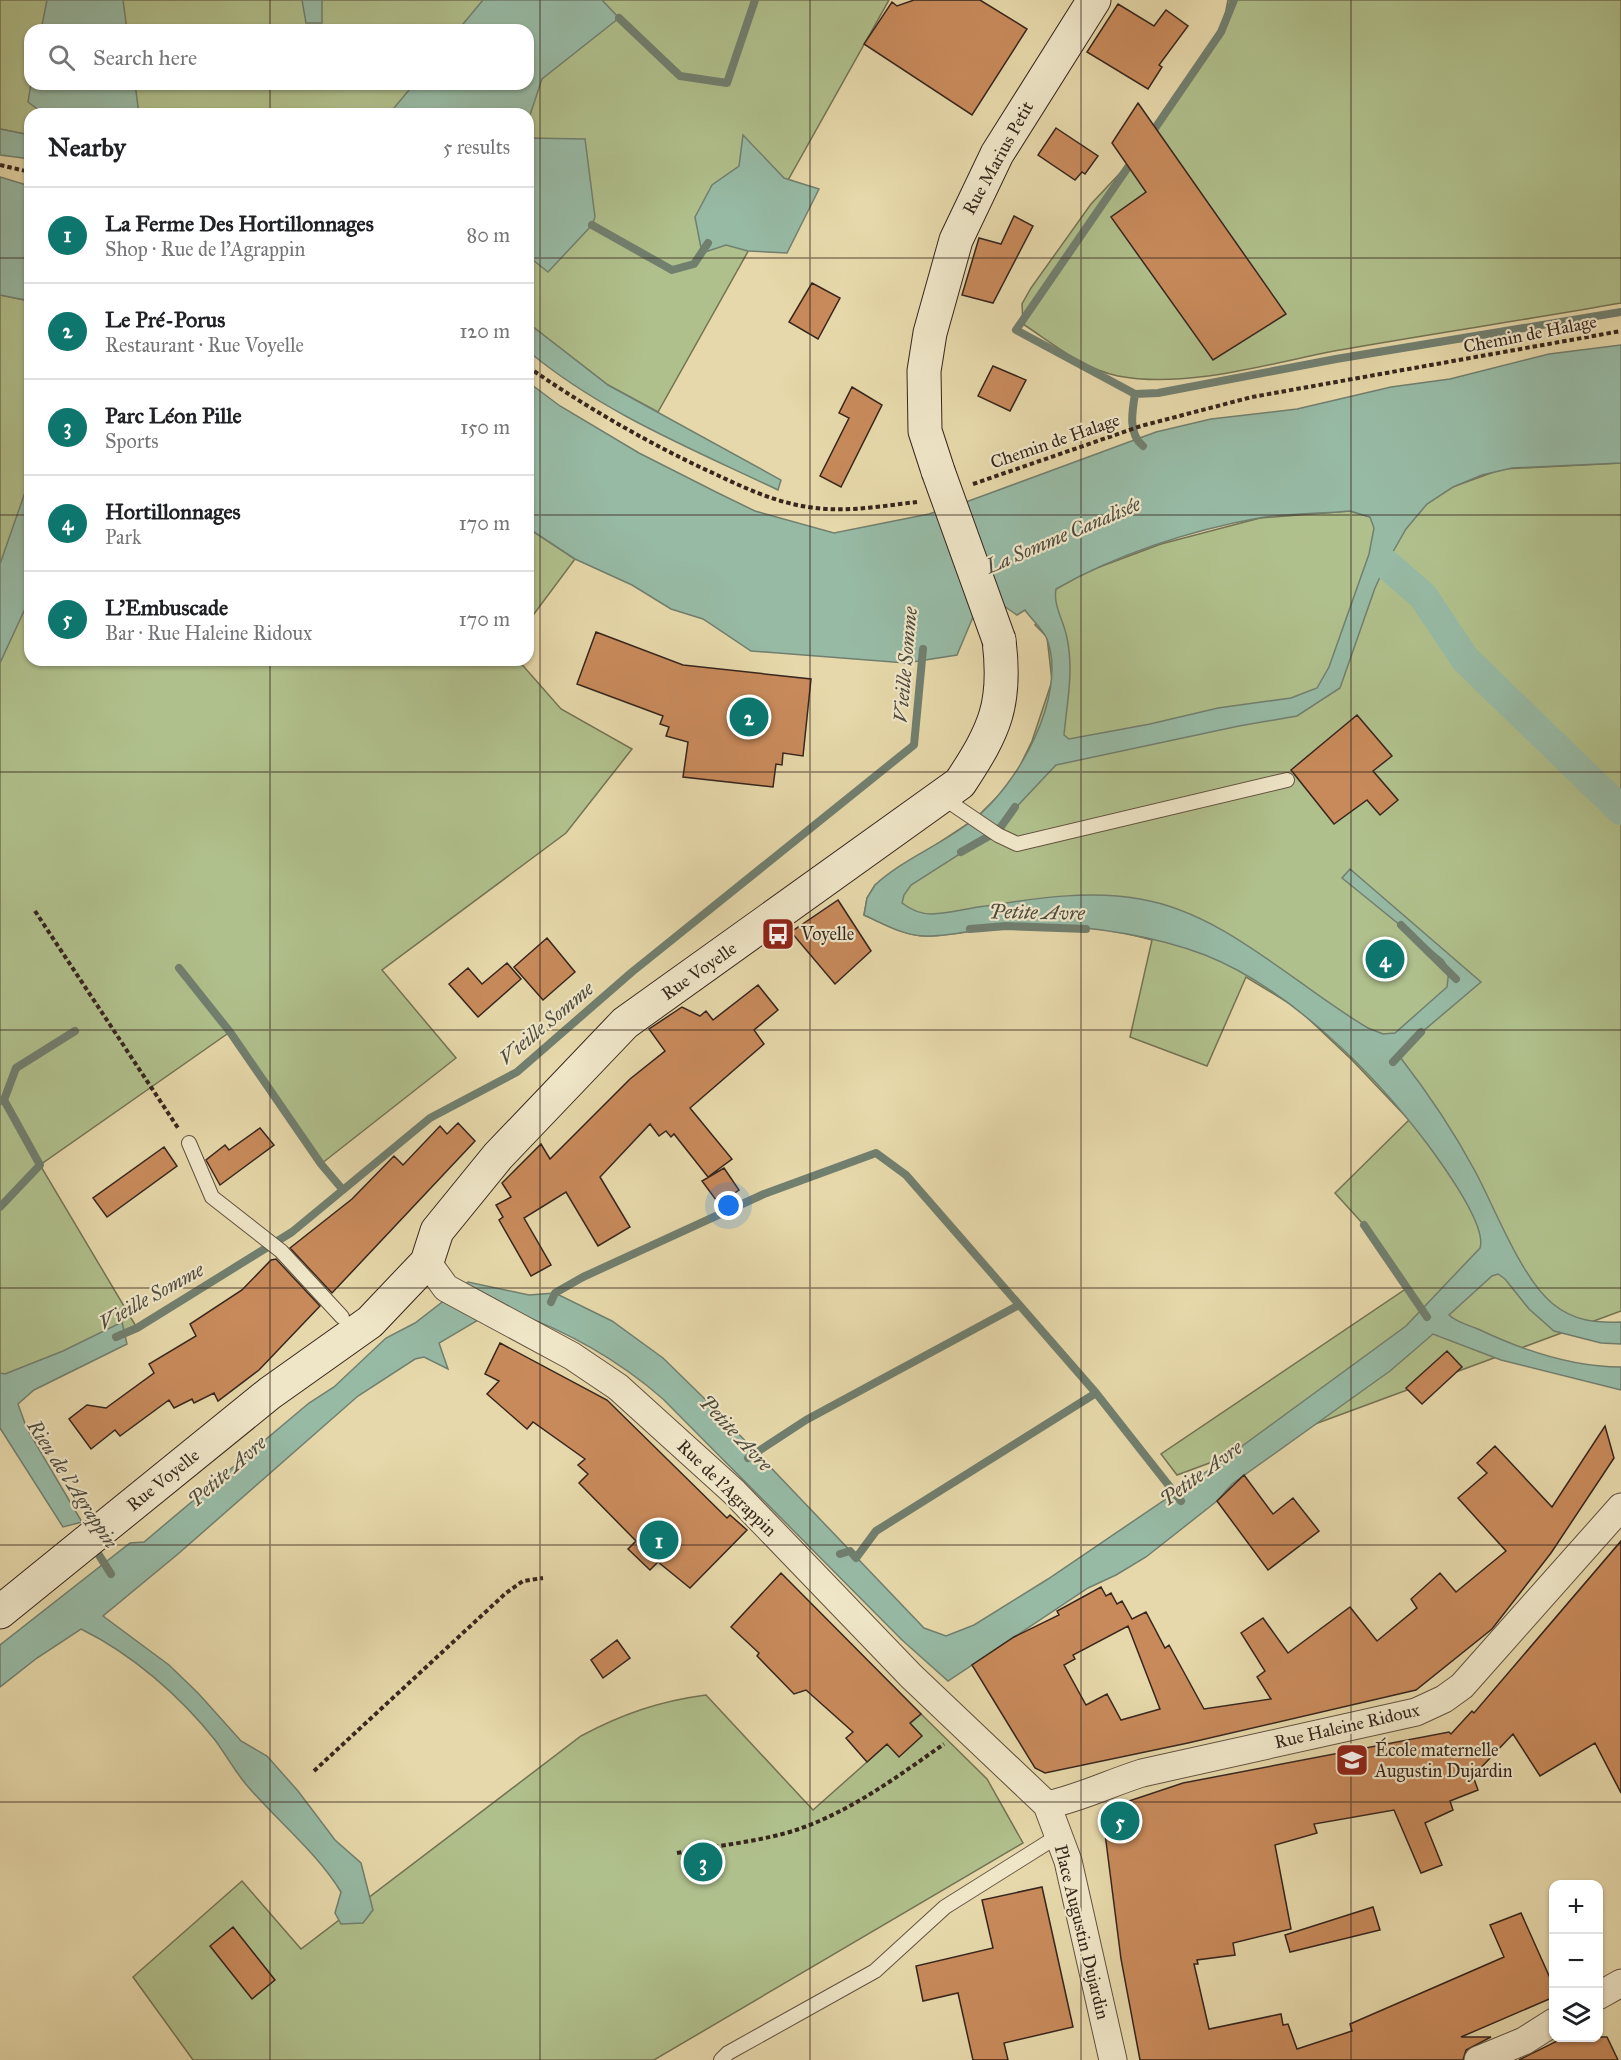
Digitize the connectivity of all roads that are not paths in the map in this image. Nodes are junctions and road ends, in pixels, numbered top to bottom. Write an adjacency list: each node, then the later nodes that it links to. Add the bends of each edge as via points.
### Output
1 (1094, 0): 2 (street, Rue Marius Petit, bridge, via 997,154 956,240 930,333 924,371 924,431 950,479)
2 (999, 640): 4 (street, Rue Voyelle, via 1002,695 989,736 960,783)
3 (1287, 780): 4 (lane, via 1017,843 998,836)
4 (954, 805): 6 (street, Rue Voyelle, via 625,1023 487,1171 437,1231)
5 (189, 1143): 7 (lane, via 212,1197 281,1251)
6 (427, 1262): 7 (street, Rue Voyelle, via 388,1278); 8 (street, Rue Voyelle, via 370,1322); 11 (street, Rue de l'Agrappin, via 446,1288 572,1356 618,1387 734,1492 911,1676)
7 (342, 1317): 8 (street, Rue Voyelle)
8 (270, 1393): 10 (street, Rue Voyelle)
9 (1621, 1507): 12 (street, Rue Haleine Ridoux, via 1494,1653 1444,1699 1416,1712 1198,1760 1099,1786 1074,1799)
10 (0, 1612)
11 (996, 1756): 12 (street, Place Augustin Dujardin)
12 (1047, 1805): 13 (street, Place Augustin Dujardin)
13 (1058, 1836): 17 (lane, via 945,1908 875,1971); 18 (street, Place Augustin Dujardin, via 1068,1861)
14 (1621, 1983): 15 (street)
15 (1603, 1994)
16 (1549, 2025): 19 (street, via 1524,2041)
17 (721, 2060)
18 (1113, 2060)
19 (1478, 2060)

